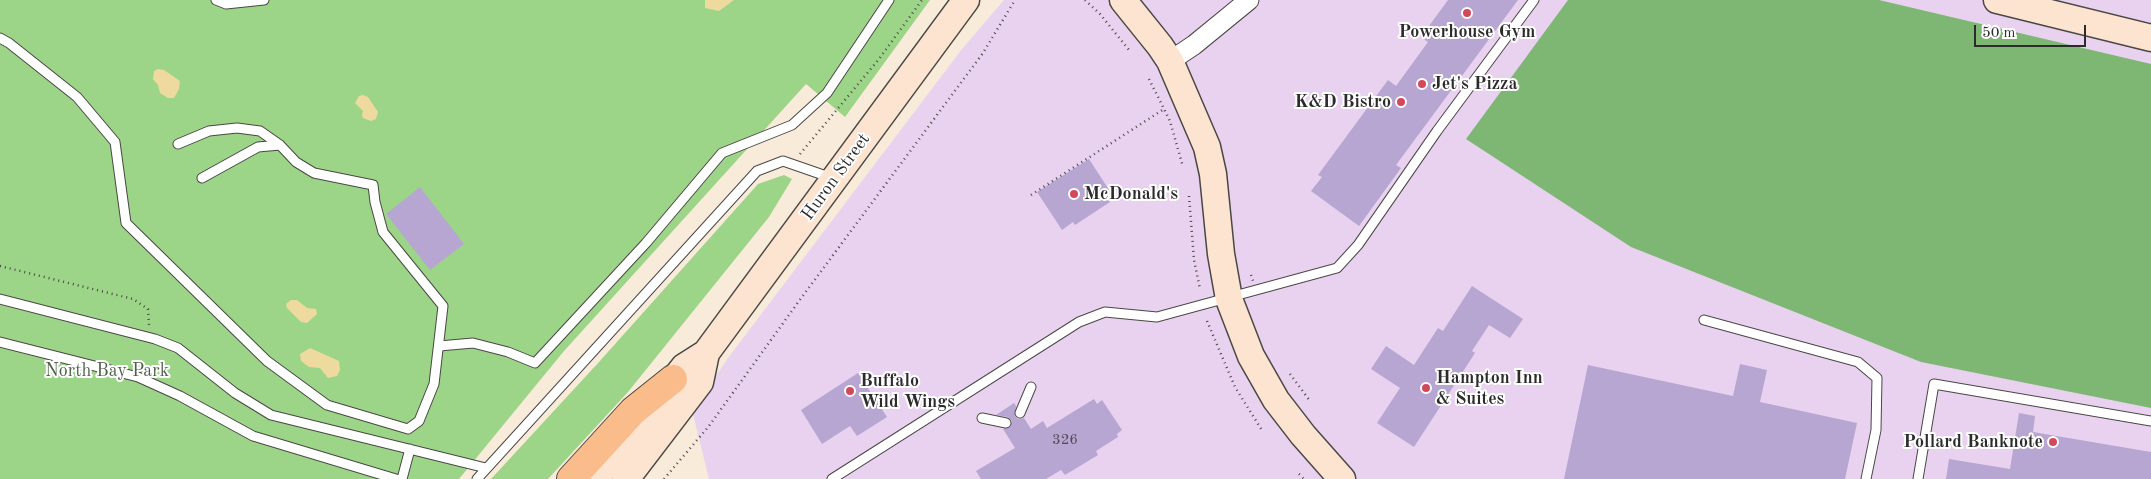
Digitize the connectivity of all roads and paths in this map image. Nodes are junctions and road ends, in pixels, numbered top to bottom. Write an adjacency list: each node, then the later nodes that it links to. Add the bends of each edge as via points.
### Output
1 (216, 0): 2 (lane, via 226,4)
2 (264, 0)
3 (889, 0): 34 (lane, via 827,94 792,125 722,153 646,243 535,362 472,343)
4 (922, 0): 20 (path, via 879,59)
5 (966, 0): 23 (main road, Huron Street)
6 (1015, 0): 54 (path, via 983,53 710,426)
7 (1085, 0): 14 (path)
8 (1123, 0): 15 (main road)
9 (1249, 0): 15 (street)
10 (1534, 0): 28 (lane, via 1358,244 1337,268)
11 (1997, 0): 13 (main road)
12 (0, 38): 34 (lane, via 77,97 114,142 126,223 267,361 327,405 408,429 419,421 425,409 434,384)
13 (2151, 38)
14 (1129, 50)
15 (1170, 61): 28 (main road, via 1208,147)
16 (1149, 79): 17 (path)
17 (1164, 109): 21 (path); 24 (path)
18 (178, 144): 19 (lane, via 208,131 237,128 260,131)
19 (280, 145): 22 (lane, via 258,147); 34 (lane, via 296,162 314,173 373,185 383,232 443,306)
20 (791, 164): 23 (lane); 46 (lane, via 783,161 757,171)
21 (1183, 167)
22 (202, 178)
23 (835, 178): 35 (main road, Huron Street)
24 (1031, 195)
25 (1189, 196): 27 (path)
26 (0, 266): 32 (path, via 133,299 148,309 150,327)
27 (1200, 290)
28 (1229, 299): 55 (lane, via 1157,318 1105,312 1079,322); 57 (main road, via 1250,356 1276,400)
29 (0, 300): 32 (lane)
30 (1207, 320): 44 (path, via 1235,387)
31 (1704, 320): 58 (lane, via 1858,362 1877,378 1876,430)
32 (145, 337): 45 (lane, via 178,348 235,393 271,415)
33 (0, 342): 48 (lane, via 138,377 254,436)
34 (438, 346)
35 (706, 353): 37 (main road, via 684,367); 53 (main road, via 700,382)
36 (1290, 374): 39 (path)
37 (673, 379): 51 (highway, via 633,411); 52 (main road)
38 (1031, 387): 40 (lane)
39 (1310, 401)
40 (1020, 413)
41 (982, 418): 43 (lane)
42 (2151, 421): 59 (lane, via 1934,384)
43 (1006, 423)
44 (1263, 432)
45 (410, 449): 46 (lane); 49 (lane)
46 (486, 468): 50 (lane)
47 (1299, 474): 56 (path)
48 (396, 479)
49 (402, 479)
50 (477, 479)
51 (571, 479)
52 (596, 479)
53 (626, 479)
54 (664, 479)
55 (832, 479)
56 (1304, 479)
57 (1342, 479)
58 (1866, 479)
59 (1918, 479)

